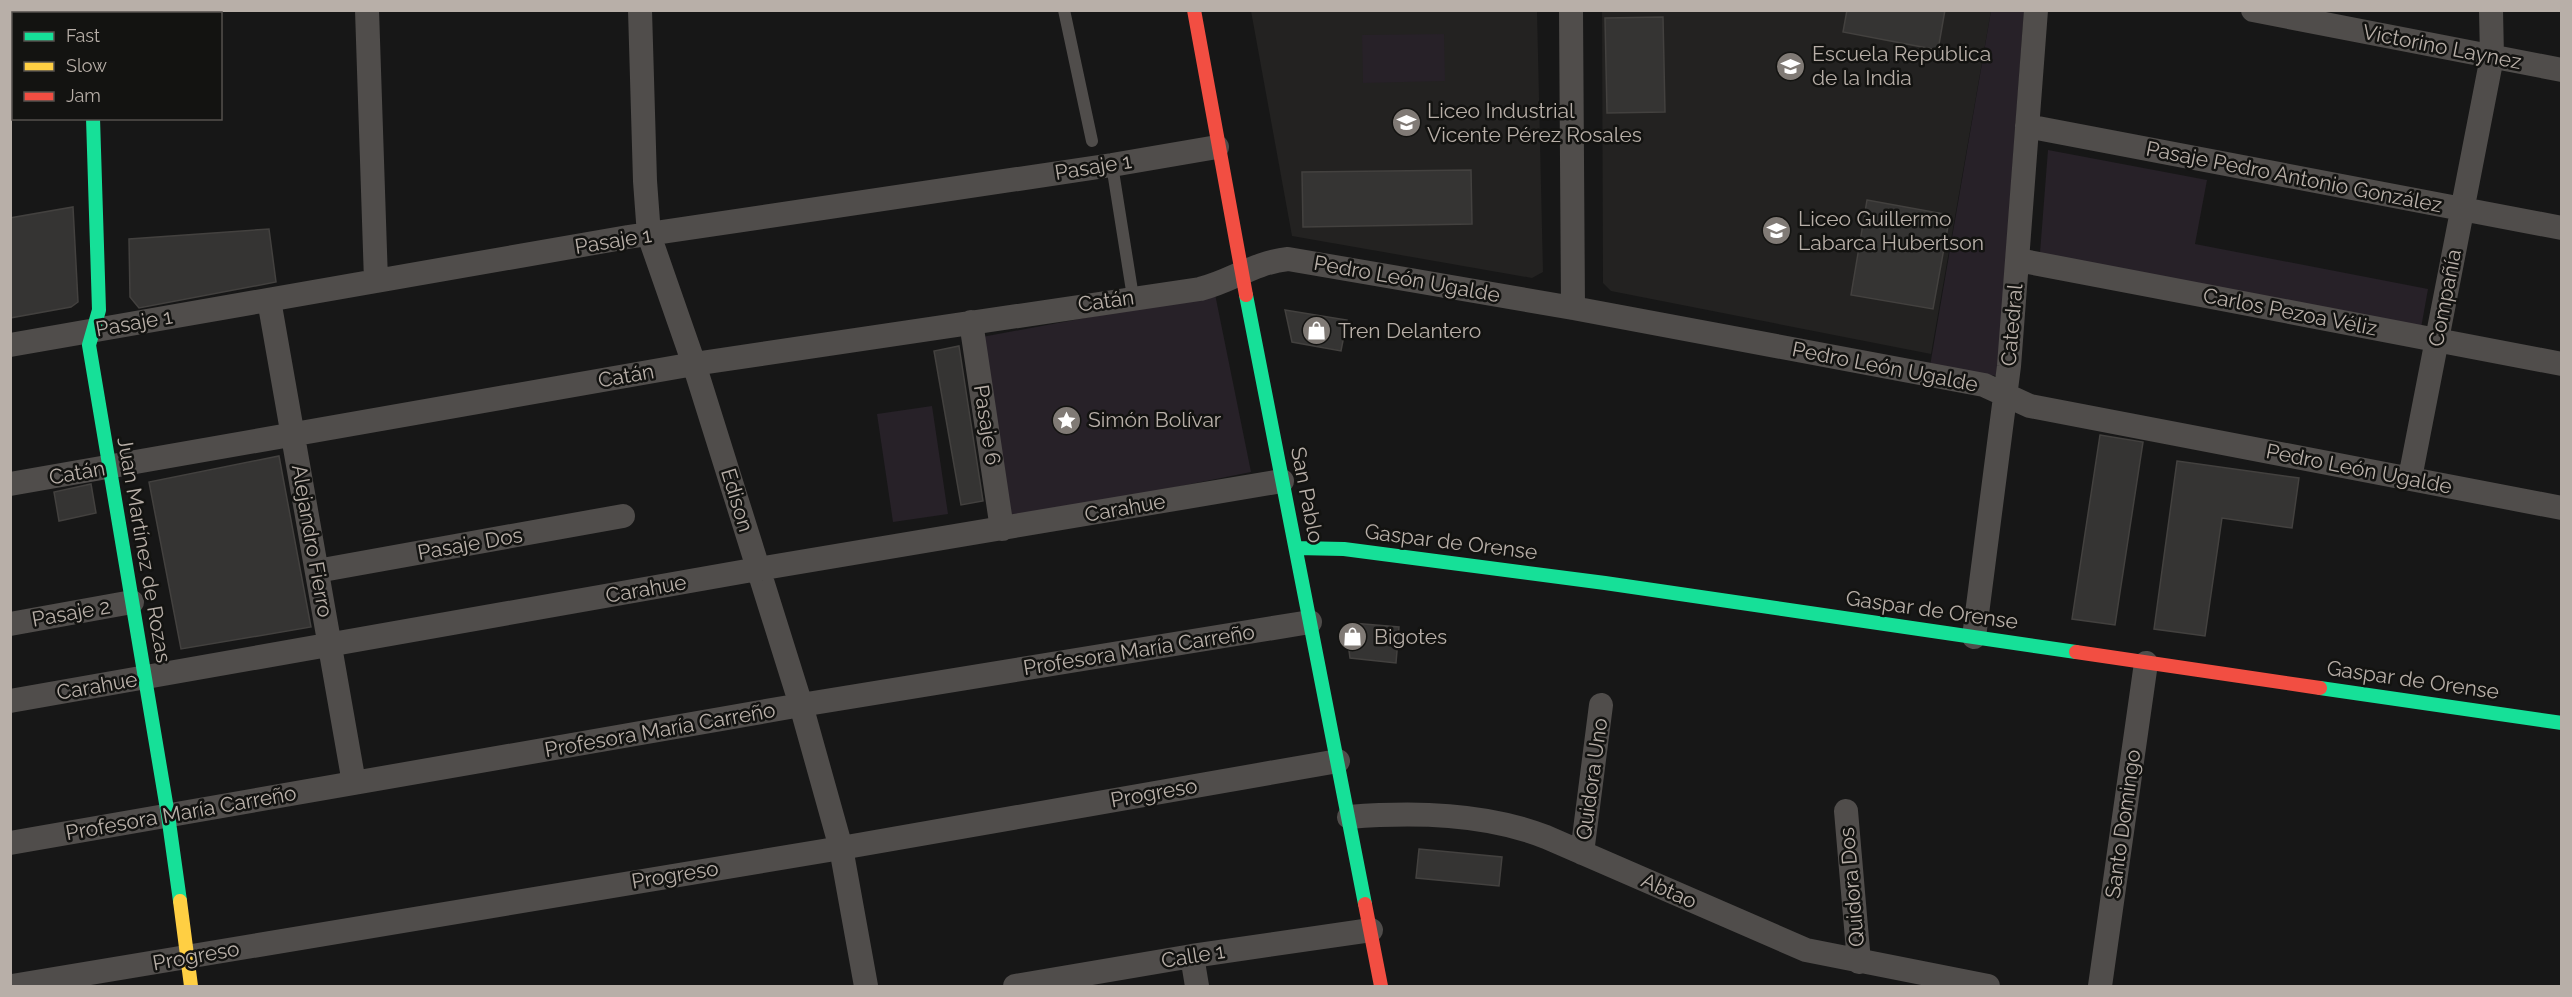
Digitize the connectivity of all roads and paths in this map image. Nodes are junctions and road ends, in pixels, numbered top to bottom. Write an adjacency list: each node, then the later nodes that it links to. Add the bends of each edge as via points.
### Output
1 (367, 10): 21 (street)
2 (640, 10): 18 (street, Edison)
3 (1064, 10): 13 (lane)
4 (1194, 10): 14 (street, San Pablo)
5 (1571, 10): 24 (street)
6 (2036, 10): 12 (street, Catedral)
7 (2253, 10): 9 (street, Victorino Laynez)
8 (2491, 10): 9 (street, Compañía)
9 (2492, 57): 10 (street, Victorino Laynez); 16 (street, Compañía)
10 (2562, 70)
11 (93, 120): 26 (street, Juan Martínez de Rozas, via 99,310)
12 (2027, 126): 16 (street, Pasaje Pedro Antonio González); 19 (street, Catedral)
13 (1092, 141)
14 (1217, 147): 15 (street, Pasaje 1); 20 (street, San Pablo)
15 (1112, 165): 18 (street, Pasaje 1); 22 (lane)
16 (2463, 209): 17 (street, Pasaje Pedro Antonio González); 27 (street, Compañía)
17 (2562, 228)
18 (649, 235): 21 (street, Pasaje 1); 29 (street, Edison)
19 (2018, 260): 27 (street, Carlos Pezoa Véliz); 31 (street, Catedral)
20 (1241, 272): 22 (street, Catán, via 1219,285); 24 (street, Pedro León Ugalde, via 1269,261 1288,259); 35 (street, San Pablo)
21 (376, 281): 23 (street, Pasaje 1)
22 (1133, 297): 25 (street, Catán)
23 (269, 300): 26 (street, Pasaje 1); 32 (street, Alejandro Fierro)
24 (1573, 308): 31 (street, Pedro León Ugalde, via 1984,385)
25 (971, 322): 29 (street, Catán); 39 (street, Pasaje 6)
26 (94, 330): 28 (street, Pasaje 1); 33 (street, Juan Martínez de Rozas, via 90,345)
27 (2437, 340): 30 (street, Carlos Pezoa Véliz); 34 (street, Compañía)
28 (10, 345)
29 (694, 364): 32 (street, Catán); 41 (street, Edison)
30 (2562, 364)
31 (2006, 395): 34 (street, Pedro León Ugalde, via 2030,406); 46 (street, Catedral)
32 (293, 435): 33 (street, Catán); 42 (street, Alejandro Fierro)
33 (108, 467): 36 (street, Catán); 43 (street, Juan Martínez de Rozas)
34 (2410, 478): 37 (street, Pedro León Ugalde)
35 (1282, 481): 39 (street, Carahue); 40 (street, San Pablo)
36 (10, 484)
37 (2562, 508)
38 (623, 516): 42 (street, Pasaje Dos)
39 (1002, 529): 41 (street, Carahue)
40 (1296, 548): 44 (street, San Pablo); 46 (street, Gaspar de Orense, via 1344,549 1499,569)
41 (758, 569): 47 (street, Carahue); 51 (street, Edison)
42 (317, 572): 47 (street, Alejandro Fierro)
43 (132, 602): 45 (street, Pasaje 2); 49 (street, Juan Martínez de Rozas)
44 (1310, 622): 51 (street, Profesora María Carreño); 54 (street, San Pablo)
45 (10, 624)
46 (1974, 637): 48 (street, Gaspar de Orense)
47 (330, 645): 49 (street, Carahue); 55 (street, Alejandro Fierro)
48 (2146, 663): 53 (street, Gaspar de Orense); 74 (street, Santo Domingo)
49 (145, 677): 50 (street, Carahue); 57 (street, Juan Martínez de Rozas)
50 (10, 701)
51 (801, 705): 55 (street, Profesora María Carreño); 60 (street, Edison)
52 (1602, 705): 61 (street, Quidora Uno)
53 (2562, 723)
54 (1338, 761): 58 (street, San Pablo); 60 (street, Progreso)
55 (354, 783): 57 (street, Profesora María Carreño)
56 (1846, 811): 65 (street, Quidora Dos)
57 (168, 814): 59 (street, Profesora María Carreño); 64 (street, Juan Martínez de Rozas)
58 (1349, 817): 61 (street, Abtao, via 1452,817 1505,823); 62 (street, San Pablo)
59 (10, 843)
60 (841, 848): 64 (street, Progreso); 69 (street, Edison)
61 (1582, 853): 65 (street, Abtao, via 1806,950)
62 (1371, 930): 63 (street, Calle 1); 72 (street, San Pablo)
63 (1192, 956): 66 (street, Calle 1); 71 (street)
64 (187, 957): 67 (street, Progreso); 68 (street, Juan Martínez de Rozas)
65 (1859, 962): 73 (street, Abtao)
66 (1114, 978): 70 (street, Calle 1)
67 (12, 987)
68 (191, 987)
69 (866, 987)
70 (1016, 987)
71 (1197, 987)
72 (1382, 987)
73 (1988, 987)
74 (2100, 987)

